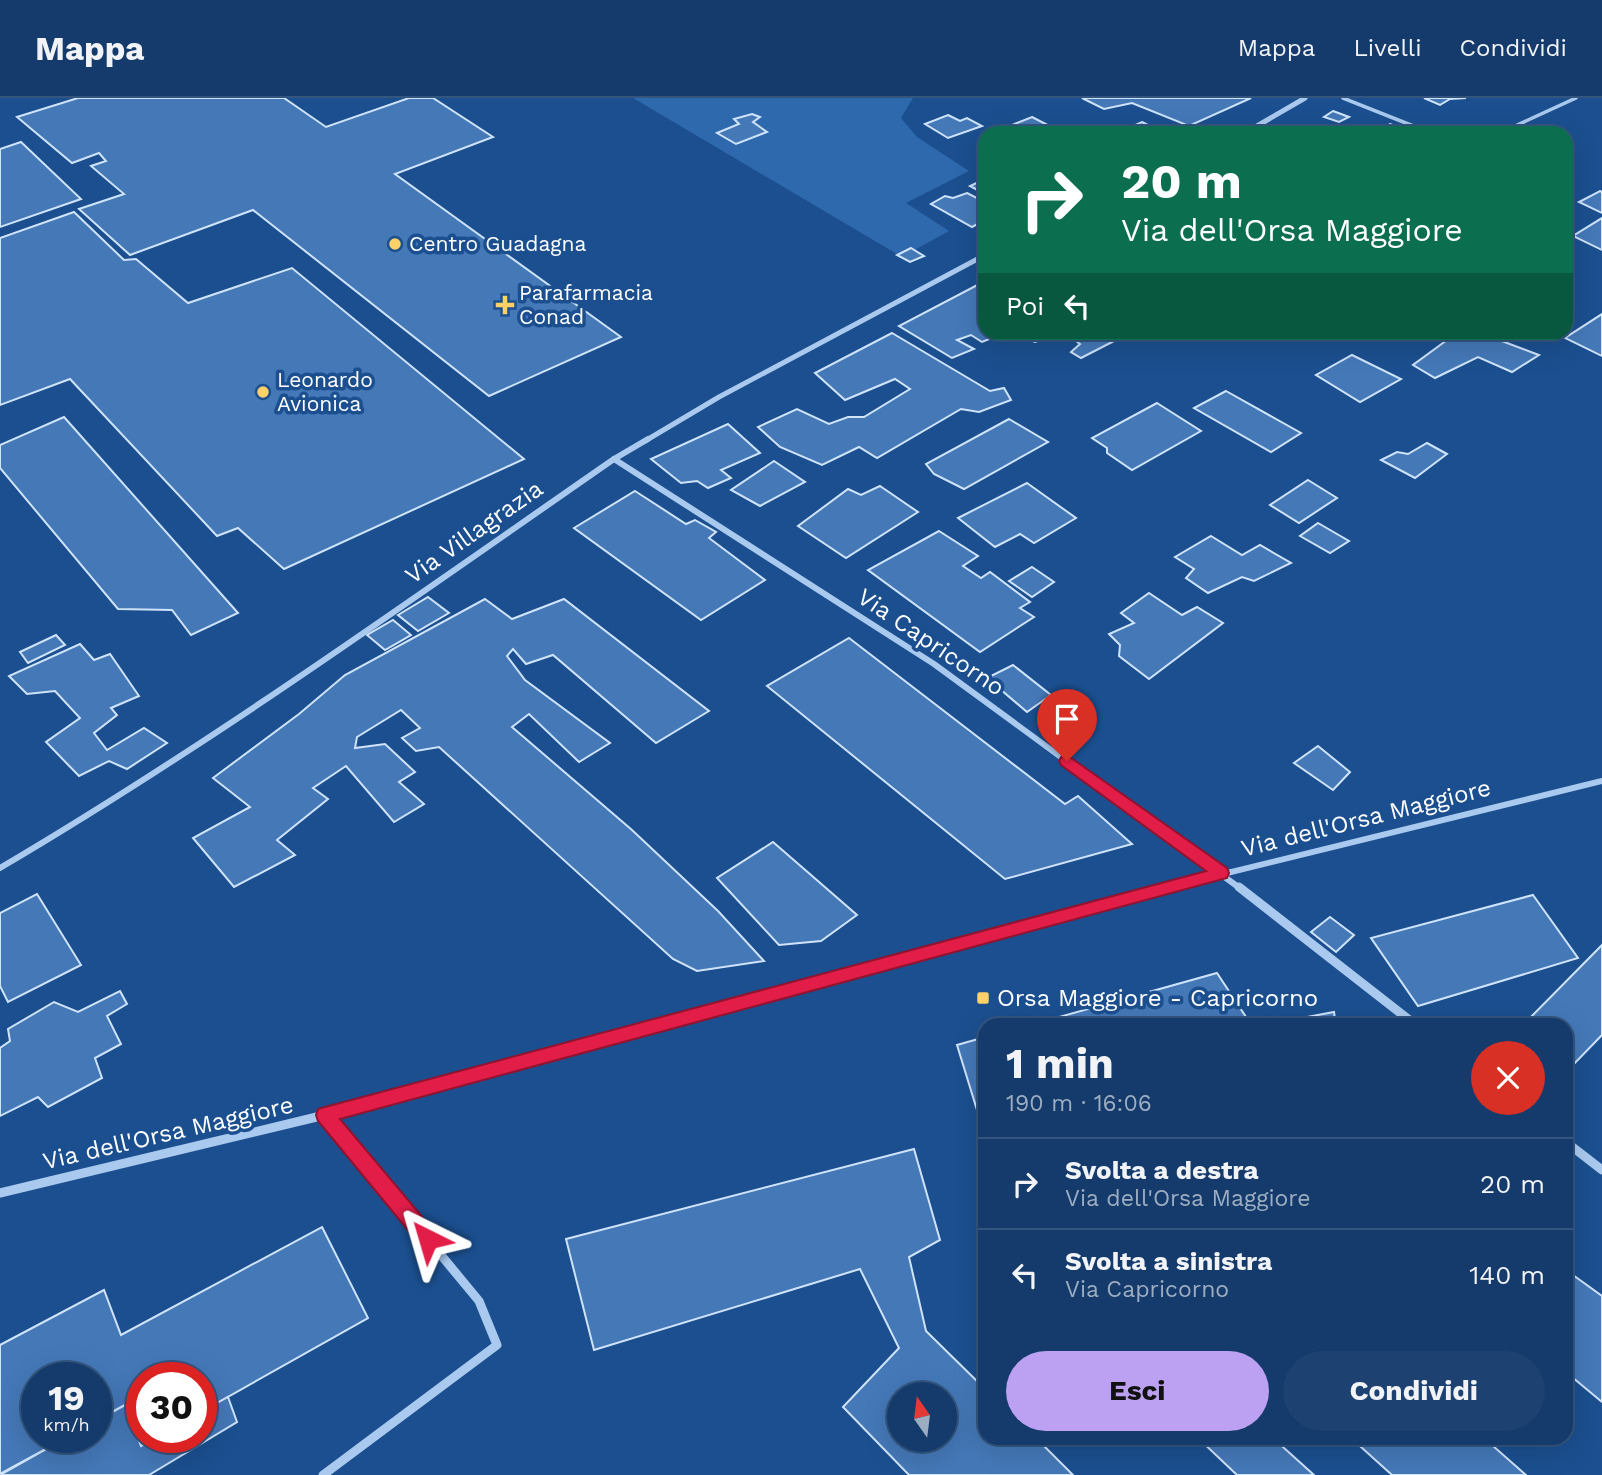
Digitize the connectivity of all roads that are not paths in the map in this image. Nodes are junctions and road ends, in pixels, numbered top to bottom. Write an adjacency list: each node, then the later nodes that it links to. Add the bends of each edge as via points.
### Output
1 (1306, 98): 4 (street)
2 (1343, 98): 5 (lane)
3 (1576, 98): 6 (lane)
4 (1257, 126)
5 (1413, 126)
6 (1515, 126)
7 (978, 259): 8 (street, Via Villagrazia, via 719,397)
8 (614, 459): 10 (street, Via Villagrazia, via 256,706); 11 (street, Via Capricorno, via 934,664)
9 (1602, 780): 11 (street, Via dell'Orsa Maggiore)
10 (0, 868)
11 (1221, 873): 12 (street, Via Capricorno); 13 (street, Via dell'Orsa Maggiore)
12 (1407, 1018)
13 (325, 1115): 16 (street, Via dell'Orsa Maggiore); 17 (street, via 479,1301 497,1345)
14 (1573, 1147): 15 (street)
15 (1602, 1170)
16 (1, 1193)
17 (323, 1475)

